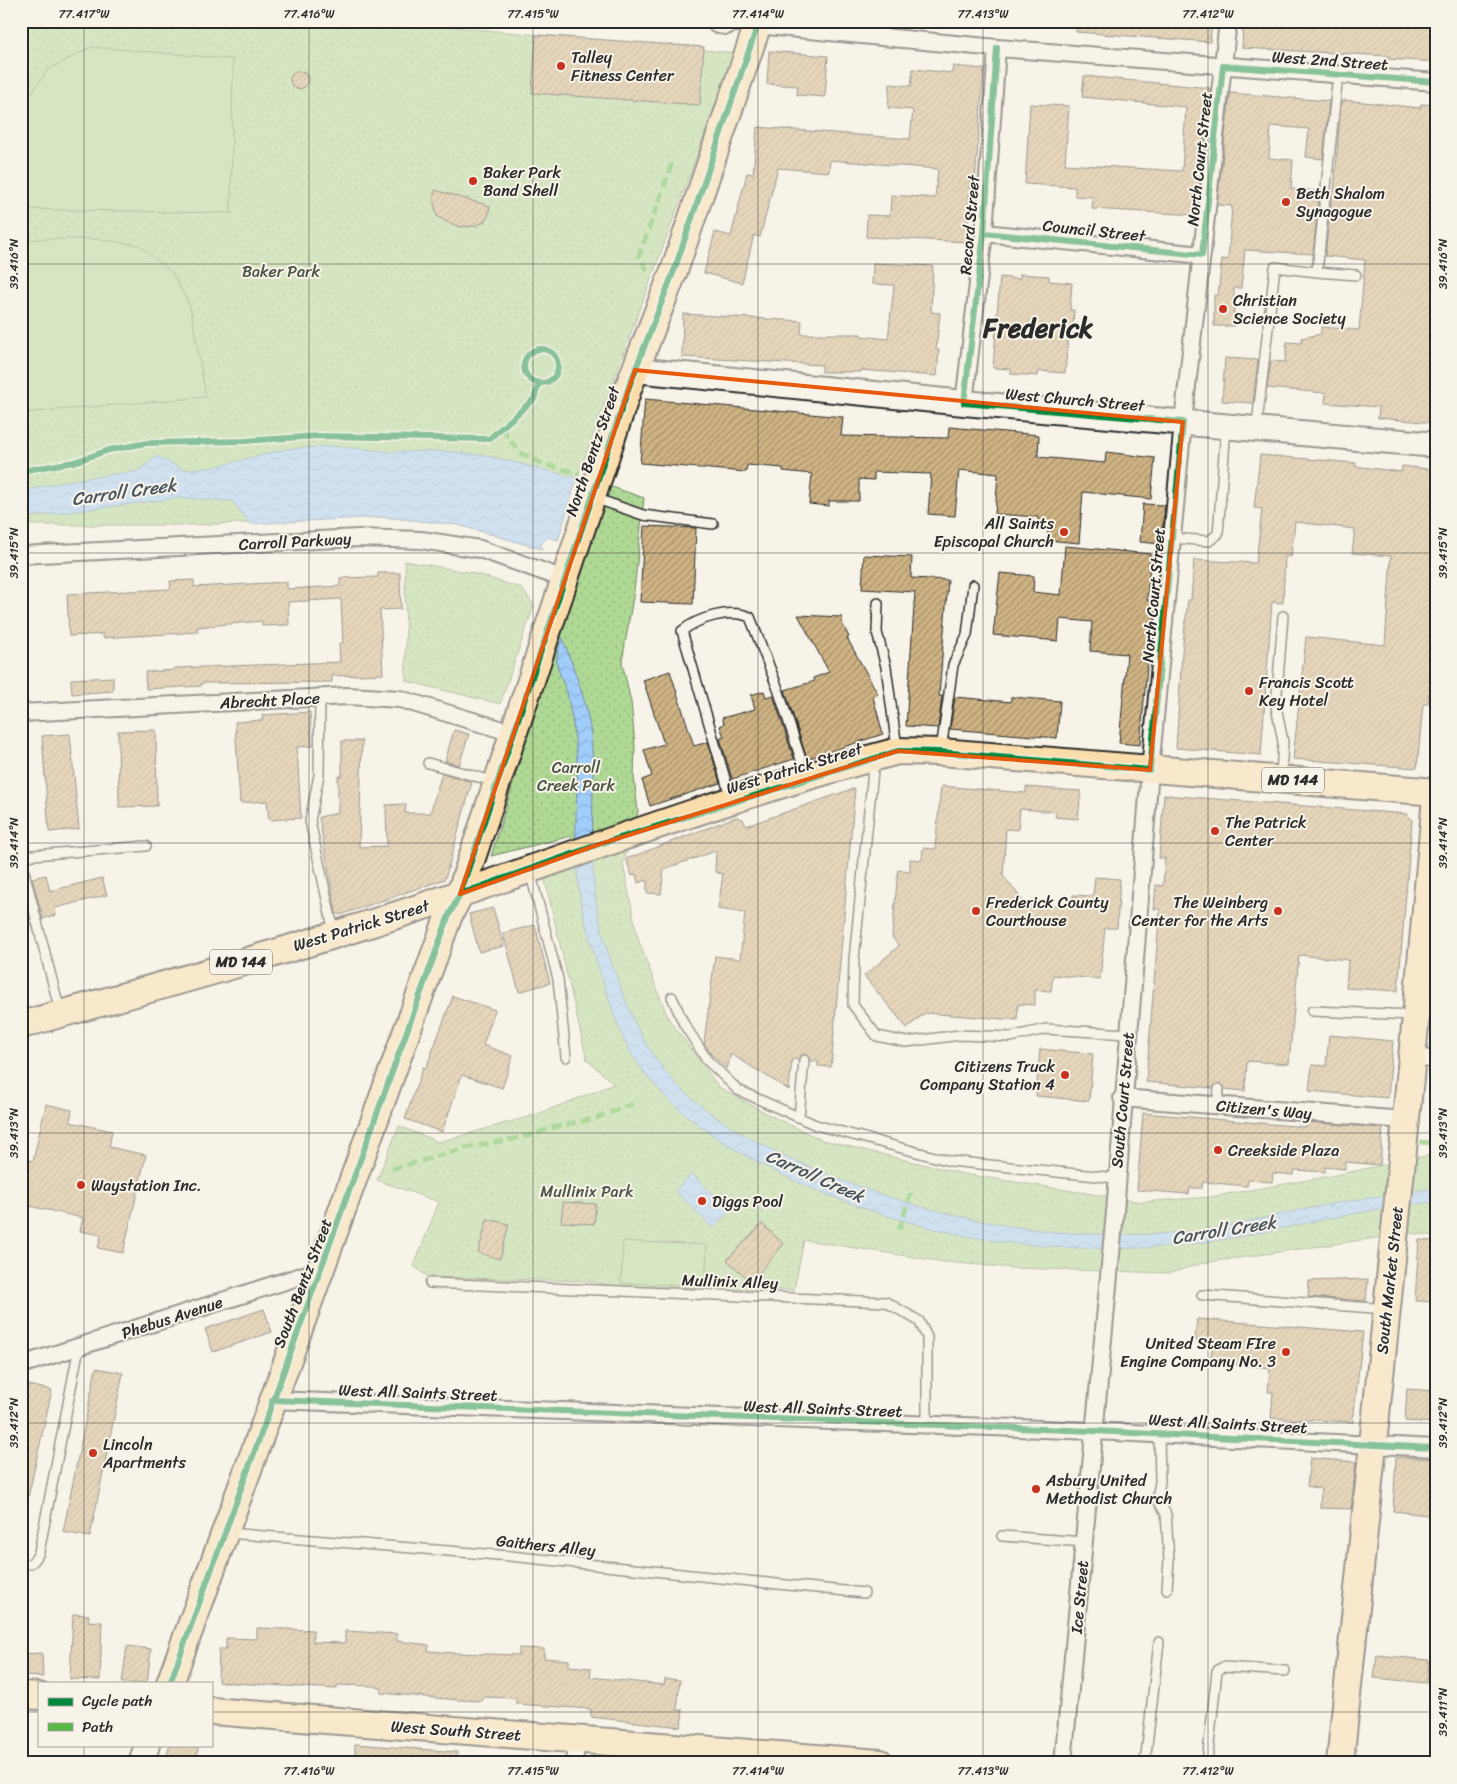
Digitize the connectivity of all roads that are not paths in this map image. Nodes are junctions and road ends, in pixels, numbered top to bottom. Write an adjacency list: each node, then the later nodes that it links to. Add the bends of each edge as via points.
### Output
1 (718, 21): 3 (street, West 2nd Street)
2 (1228, 21): 6 (street, North Court Street)
3 (726, 22): 4 (street, West 2nd Street)
4 (759, 23): 5 (street, West 2nd Street); 13 (main road, North Bentz Street, via 675,268)
5 (998, 48): 6 (street, West 2nd Street); 9 (street, Record Street)
6 (1223, 66): 7 (street, West 2nd Street); 10 (street, North Court Street)
7 (1338, 74): 8 (street, West 2nd Street); 11 (lane)
8 (1436, 82)
9 (984, 232): 10 (street, Council Street); 14 (street, Record Street)
10 (1202, 254): 16 (street, North Court Street)
11 (1317, 272): 12 (lane); 15 (lane, via 1275,267)
12 (1356, 275)
13 (635, 370): 14 (street, West Church Street); 19 (main road, North Bentz Street)
14 (964, 403): 16 (street, West Church Street)
15 (1258, 415)
16 (1183, 422): 17 (street, West Church Street); 21 (street, North Court Street)
17 (1226, 427): 18 (street, West Church Street); 21 (lane, via 1218,534 1209,541)
18 (1436, 445)
19 (591, 496): 20 (lane, via 643,515); 23 (main road, North Bentz Street)
20 (713, 524)
21 (1172, 538): 33 (street, North Court Street)
22 (21, 555): 23 (street, Carroll Parkway, via 358,538 421,540 480,549)
23 (564, 579): 29 (main road, North Bentz Street)
24 (974, 585): 30 (lane, via 967,636 953,665)
25 (878, 603): 31 (lane, via 877,632 886,667)
26 (1283, 616): 35 (lane, via 1276,706 1283,742)
27 (320, 697): 28 (street, Abrecht Place); 29 (street, Abrecht Place, via 400,699); 44 (lane, via 319,775 310,821)
28 (21, 712)
29 (513, 733): 36 (main road, North Bentz Street)
30 (941, 752): 31 (main road, West Patrick Street / MD 144); 33 (main road, West Patrick Street / MD 144)
31 (886, 754): 34 (main road, West Patrick Street / MD 144); 50 (lane, via 854,959 853,1005 877,1036 906,1042 960,1035 1011,1037 1046,1029)
32 (428, 763): 36 (lane)
33 (1150, 770): 35 (main road, West Patrick Street / MD 144); 50 (street, South Court Street)
34 (807, 778): 39 (main road, West Patrick Street / MD 144); 39 (lane, via 750,617 730,614 693,623 682,631)
35 (1280, 780): 37 (main road, West Patrick Street / MD 144)
36 (496, 782): 43 (main road, North Bentz Street)
37 (1436, 792)
38 (1436, 797): 48 (main road, South Market Street)
39 (732, 801): 42 (main road, West Patrick Street / MD 144)
40 (146, 846): 41 (lane)
41 (21, 858): 47 (lane)
42 (529, 869): 43 (main road, West Patrick Street / MD 144); 51 (lane, via 558,979)
43 (460, 894): 44 (main road, West Patrick Street / MD 144); 60 (main road, South Bentz Street)
44 (335, 935): 47 (main road, West Patrick Street / MD 144)
45 (672, 997): 57 (lane, via 684,1024 707,1060 738,1090)
46 (1312, 1011): 48 (lane)
47 (61, 1014): 49 (main road, West Patrick Street / MD 144)
48 (1417, 1015): 52 (main road, South Market Street)
49 (21, 1024)
50 (1127, 1034): 55 (street, South Court Street)
51 (566, 1057)
52 (1425, 1058): 58 (main road, South Market Street)
53 (804, 1060): 57 (lane)
54 (1219, 1088): 56 (lane)
55 (1122, 1098): 56 (street, Citizen's Way); 59 (street, South Court Street)
56 (1218, 1105): 58 (street, Citizen's Way)
57 (799, 1117): 59 (lane, via 816,1125 950,1161)
58 (1405, 1120): 63 (main road, South Market Street)
59 (1116, 1178): 68 (street, South Court Street)
60 (323, 1269): 64 (street, Phebus Avenue); 66 (main road, South Bentz Street)
61 (430, 1283): 67 (lane, Mullinix Alley, via 886,1302 919,1322 927,1337)
62 (1202, 1295): 63 (lane)
63 (1386, 1309): 70 (main road, South Market Street)
64 (79, 1347): 65 (street, Phebus Avenue); 75 (lane, via 39,1552 31,1564)
65 (21, 1365)
66 (272, 1400): 67 (street, West All Saints Street); 72 (main road, South Bentz Street)
67 (927, 1426): 68 (street, West All Saints Street)
68 (1094, 1431): 69 (street, West All Saints Street); 74 (street, Ice Street)
69 (1159, 1434): 70 (street, West All Saints Street); 76 (lane, via 1157,1499 1166,1514)
70 (1372, 1444): 71 (street, West All Saints Street); 92 (main road, South Market Street)
71 (1436, 1448)
72 (224, 1533): 77 (lane, Gaithers Alley, via 510,1556); 80 (main road, South Bentz Street)
73 (1002, 1536): 74 (lane)
74 (1084, 1542): 89 (street, Ice Street)
75 (21, 1566)
76 (1167, 1589)
77 (864, 1594)
78 (1159, 1642): 90 (lane)
79 (1285, 1671): 91 (lane, via 1223,1667 1217,1671)
80 (170, 1682)
81 (21, 1695): 82 (main road)
82 (38, 1696)
83 (212, 1711): 85 (main road, West South Street)
84 (147, 1746): 87 (street)
85 (575, 1751): 86 (main road, West South Street, via 690,1752)
86 (835, 1761): 88 (main road, West South Street)
87 (141, 1763)
88 (879, 1763)
89 (1063, 1763)
90 (1146, 1763)
91 (1207, 1763)
92 (1340, 1763)

